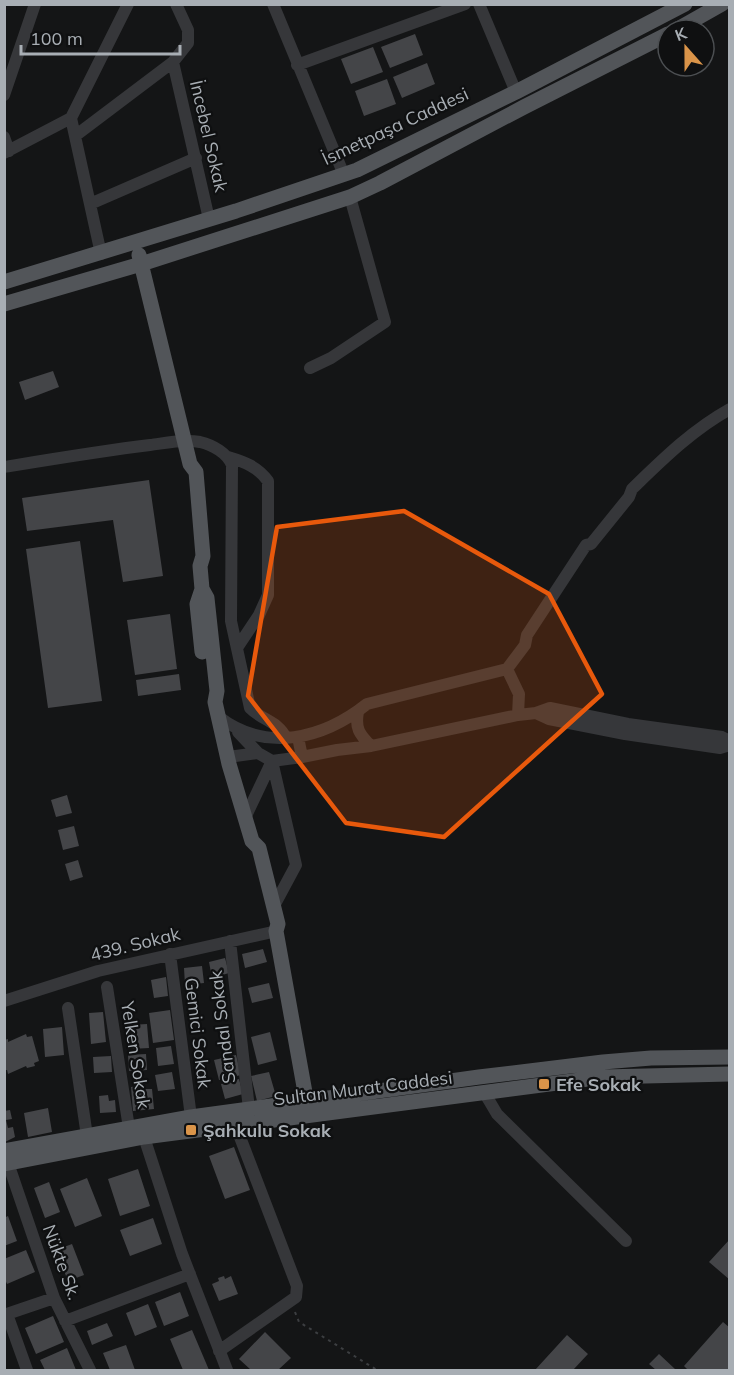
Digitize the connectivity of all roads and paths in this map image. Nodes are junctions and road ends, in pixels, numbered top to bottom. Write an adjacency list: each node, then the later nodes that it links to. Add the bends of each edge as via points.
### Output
1 (35, 4): 16 (street)
2 (128, 4): 18 (street)
3 (176, 4): 13 (street, via 188,30 188,43)
4 (273, 4): 14 (street)
5 (465, 4): 14 (street)
6 (479, 4): 15 (street)
7 (686, 4): 10 (main road, İsmetpaşa Caddesi)
8 (722, 4): 9 (main road)
9 (697, 18)
10 (648, 24): 11 (main road); 15 (main road, İsmetpaşa Caddesi)
11 (656, 31)
12 (656, 40): 19 (main road)
13 (173, 62): 21 (street); 23 (street, İncebel Sokak)
14 (297, 65): 24 (street)
15 (516, 92): 17 (main road, İsmetpaşa Caddesi)
16 (4, 95)
17 (482, 107): 19 (main road); 24 (main road, İsmetpaşa Caddesi)
18 (71, 118): 21 (street); 22 (street)
19 (491, 124): 25 (main road)
20 (4, 136): 22 (street)
21 (75, 136): 26 (street)
22 (7, 152)
23 (196, 158): 26 (street); 27 (street, İncebel Sokak)
24 (344, 175): 25 (main road); 27 (main road, İsmetpaşa Caddesi)
25 (350, 196): 30 (main road); 33 (street, via 385,322)
26 (90, 204): 29 (street)
27 (209, 219): 28 (main road, İsmetpaşa Caddesi)
28 (136, 242): 29 (main road, İsmetpaşa Caddesi); 30 (main road)
29 (101, 254): 31 (main road, İsmetpaşa Caddesi)
30 (141, 264): 32 (main road); 35 (main road)
31 (4, 282)
32 (4, 304)
33 (310, 368)
34 (729, 409): 39 (street, via 678,446 675,454 629,497 591,544 593,548 532,643 525,645)
35 (186, 441): 36 (street, via 201,442); 37 (street); 40 (main road, via 198,484 203,556 200,566 207,598)
36 (228, 457): 38 (street, via 232,465 231,621); 38 (street, via 261,471 268,482 268,595)
37 (4, 467)
38 (237, 648): 44 (street, via 250,708)
39 (507, 669): 41 (street, via 367,704); 42 (street, via 519,694)
40 (217, 710): 43 (street); 48 (main road)
41 (358, 712): 44 (street, via 316,733); 46 (street, via 356,725)
42 (518, 715): 45 (street, via 550,708 722,737); 46 (street)
43 (232, 727): 44 (street, via 249,735); 47 (street)
44 (292, 737): 49 (street)
45 (729, 743)
46 (371, 746): 49 (street)
47 (258, 753): 48 (street); 50 (street)
48 (228, 757): 51 (main road)
49 (302, 757): 50 (street)
50 (272, 761): 51 (street); 53 (street, via 296,865)
51 (245, 818): 52 (main road)
52 (252, 841): 53 (main road, via 259,848); 54 (main road, via 252,861 271,926)
53 (274, 906): 54 (main road)
54 (276, 931): 55 (street, 439. Sokak); 63 (main road)
55 (230, 941): 56 (street, 439. Sokak); 64 (street, Sandal Sokak)
56 (170, 954): 58 (street, 439. Sokak, via 98,971); 65 (street, Gemici Sokak)
57 (107, 987): 67 (street, Yelken Sokak)
58 (4, 1001)
59 (68, 1008): 68 (street)
60 (729, 1057): 62 (main road, via 603,1062)
61 (729, 1074): 62 (main road, Sultan Murat Caddesi)
62 (483, 1084): 63 (main road, Sultan Murat Caddesi); 71 (street, via 497,1114)
63 (308, 1108): 64 (main road, Sultan Murat Caddesi); 66 (main road, Sultan Murat Caddesi)
64 (249, 1110): 65 (main road, Sultan Murat Caddesi)
65 (191, 1117): 67 (main road, Sultan Murat Caddesi)
66 (235, 1124): 69 (main road, Sultan Murat Caddesi); 73 (street, via 295,1277)
67 (129, 1128): 68 (main road, Sultan Murat Caddesi)
68 (87, 1136): 70 (main road, Sultan Murat Caddesi)
69 (144, 1137): 70 (main road, Sultan Murat Caddesi); 72 (street)
70 (6, 1159): 74 (street, Nükte Sk.)
71 (626, 1241)
72 (190, 1274): 76 (street); 77 (street)
73 (296, 1297): 77 (street); 81 (path, via 294,1313 299,1322)
74 (54, 1298): 75 (street); 76 (street, Nükte Sk.)
75 (6, 1315): 78 (street)
76 (65, 1321): 79 (street, Nükte Sk.)
77 (219, 1351): 80 (street)
78 (27, 1371)
79 (90, 1371)
80 (227, 1371)
81 (377, 1371)

